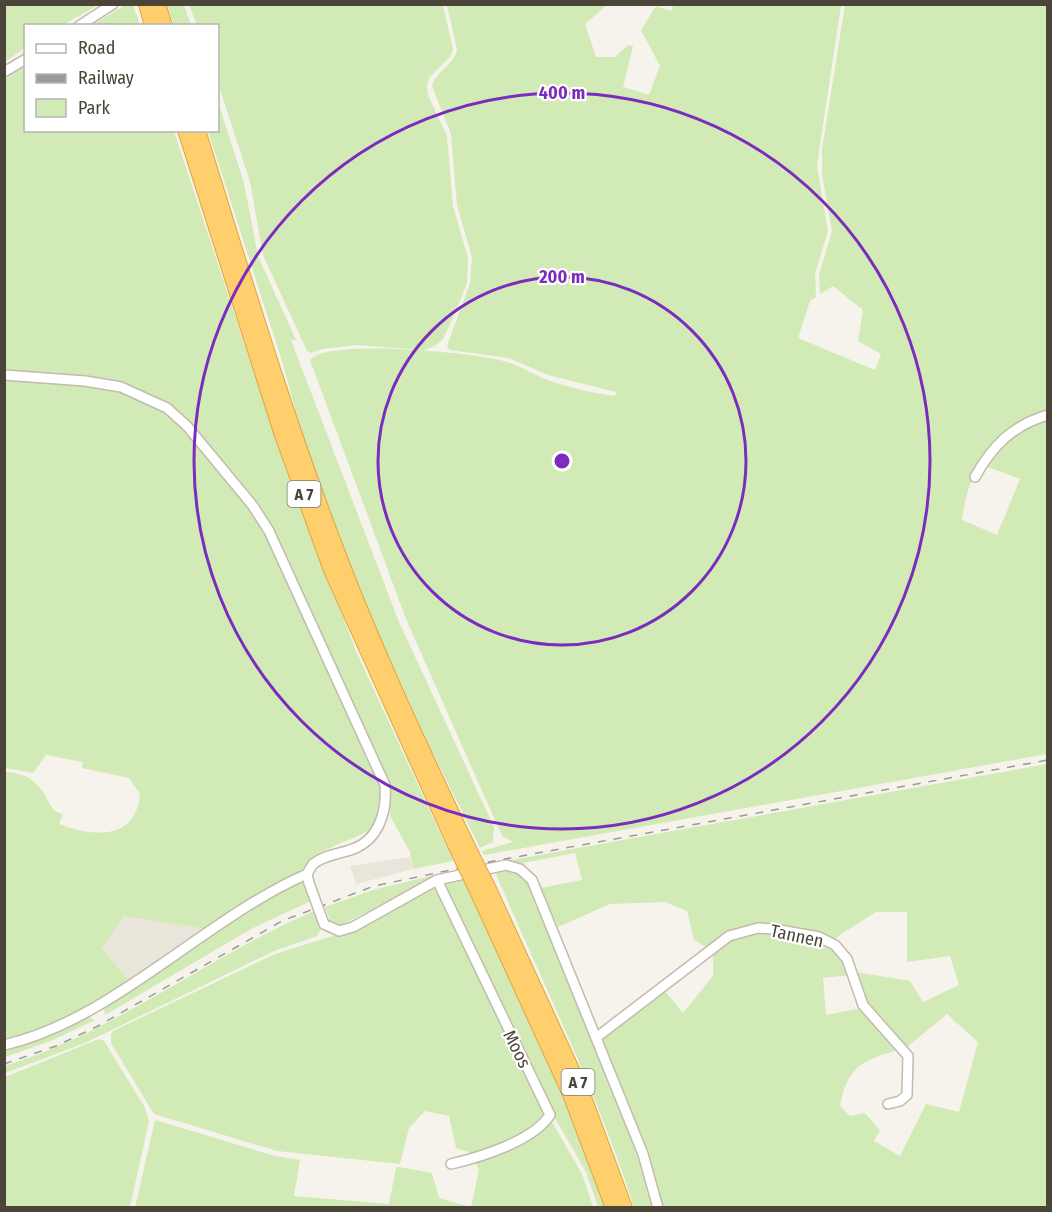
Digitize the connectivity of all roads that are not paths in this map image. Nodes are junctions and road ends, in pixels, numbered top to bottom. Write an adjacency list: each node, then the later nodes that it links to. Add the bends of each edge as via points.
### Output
1 (113, 4): 4 (street)
2 (146, 4): 5 (highway)
3 (158, 4): 6 (highway)
4 (82, 24)
5 (151, 24)
6 (164, 24)
7 (24, 60): 8 (street)
8 (4, 72)
9 (186, 132): 14 (highway, A 7, via 274,410 331,570)
10 (199, 132): 14 (highway, A 7, via 282,395 341,561)
11 (4, 375): 15 (street, via 121,387 167,408 209,450 269,531 385,785 383,819 374,833 355,849 317,861)
12 (1047, 415): 13 (street, via 1018,427 1000,441)
13 (975, 477)
14 (461, 844): 17 (highway, A 7, bridge)
15 (308, 878): 16 (street, bridge, via 324,924 339,931); 19 (street, via 237,912 77,1017)
16 (437, 880): 18 (street, via 506,865 520,869 532,880); 21 (street, Moos, via 550,1115 535,1131)
17 (482, 889): 22 (highway, A 7); 23 (highway, A 7, via 581,1089)
18 (597, 1037): 20 (street, Tannen, via 729,936 758,928 819,937 835,945 847,959 863,1005 908,1056 906,1095); 24 (street, via 643,1154)
19 (4, 1045)
20 (888, 1104)
21 (452, 1164)
22 (613, 1208)
23 (625, 1208)
24 (658, 1208)

